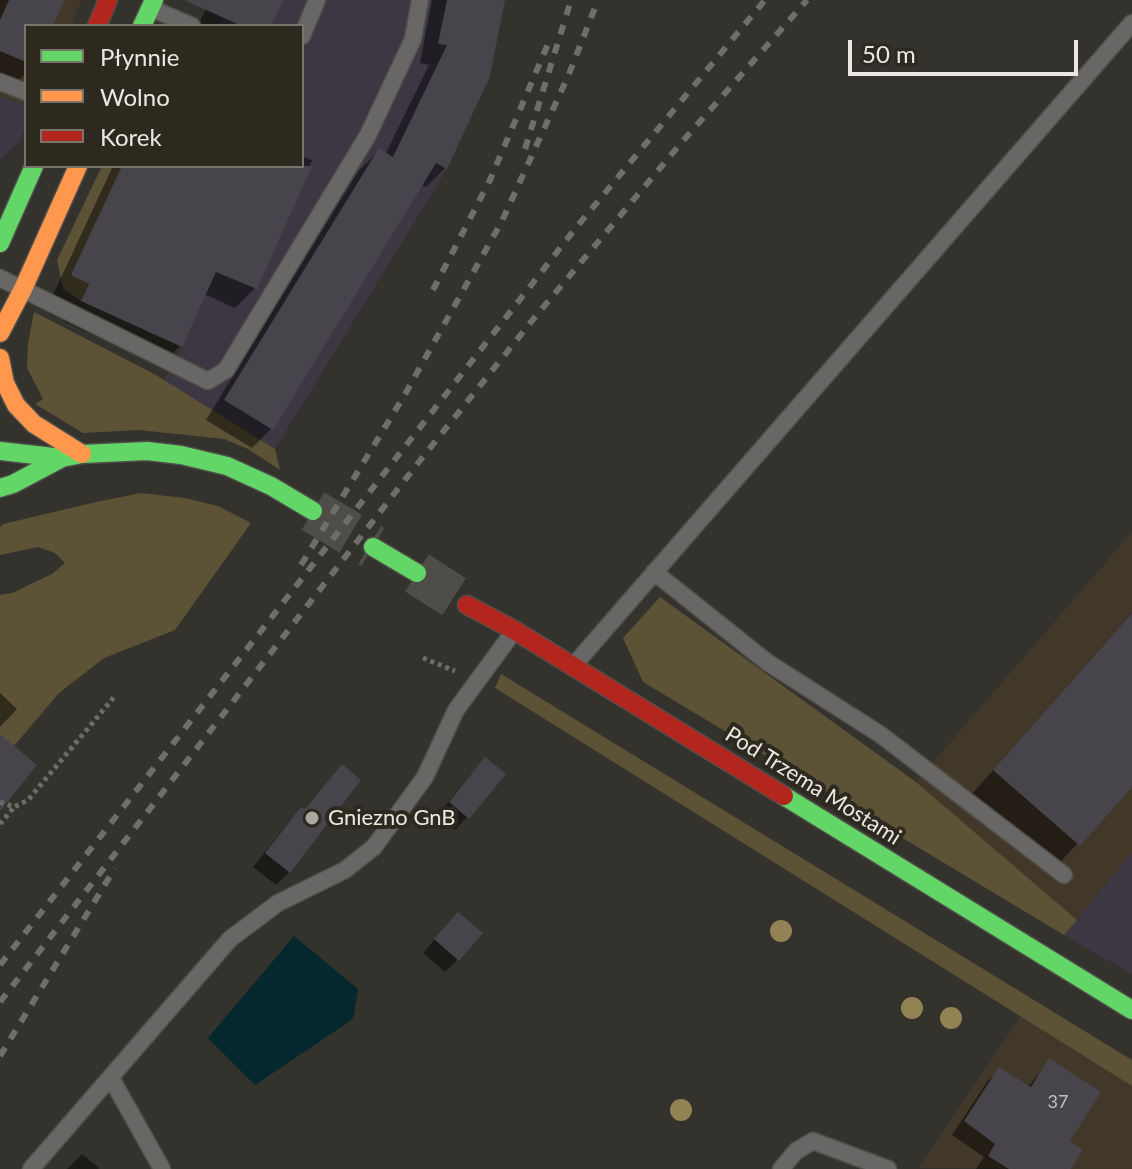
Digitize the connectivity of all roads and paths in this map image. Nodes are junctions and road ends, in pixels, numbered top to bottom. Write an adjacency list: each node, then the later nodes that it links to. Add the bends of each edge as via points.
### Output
1 (108, 0): 7 (street)
2 (131, 0): 5 (lane)
3 (317, 0): 10 (lane)
4 (420, 0): 17 (lane, via 413,39 368,135 226,370 208,381)
5 (152, 4): 8 (street); 9 (lane)
6 (1132, 23): 26 (lane)
7 (98, 24)
8 (143, 24)
9 (188, 24)
10 (304, 31)
11 (0, 82): 12 (lane)
12 (24, 91)
13 (77, 168): 17 (street)
14 (26, 172): 15 (street)
15 (0, 243)
16 (0, 278): 17 (lane)
17 (23, 289): 18 (street)
18 (0, 333)
19 (0, 358): 21 (street, via 16,405 34,424)
20 (0, 451): 22 (street)
21 (82, 454): 22 (street); 24 (street, via 147,451 227,466)
22 (62, 458): 23 (street)
23 (0, 488)
24 (313, 511)
25 (373, 547): 27 (street)
26 (654, 572): 31 (lane); 37 (lane, via 767,662 881,735)
27 (417, 573)
28 (467, 605): 29 (street, Pod Trzema Mostami)
29 (514, 630): 31 (street, Pod Trzema Mostami); 39 (lane, via 456,710 425,777 374,847 345,870 278,903 230,939)
30 (423, 658): 32 (path)
31 (572, 667): 38 (street, Pod Trzema Mostami)
32 (458, 672)
33 (115, 696): 35 (path, via 28,800)
34 (0, 802): 35 (path)
35 (14, 807): 36 (path)
36 (0, 824)
37 (1064, 875)
38 (1132, 1010)
39 (111, 1078): 40 (lane); 41 (lane)
40 (31, 1169)
41 (162, 1169)
42 (781, 1169): 43 (lane, via 813,1141)
43 (888, 1169)

